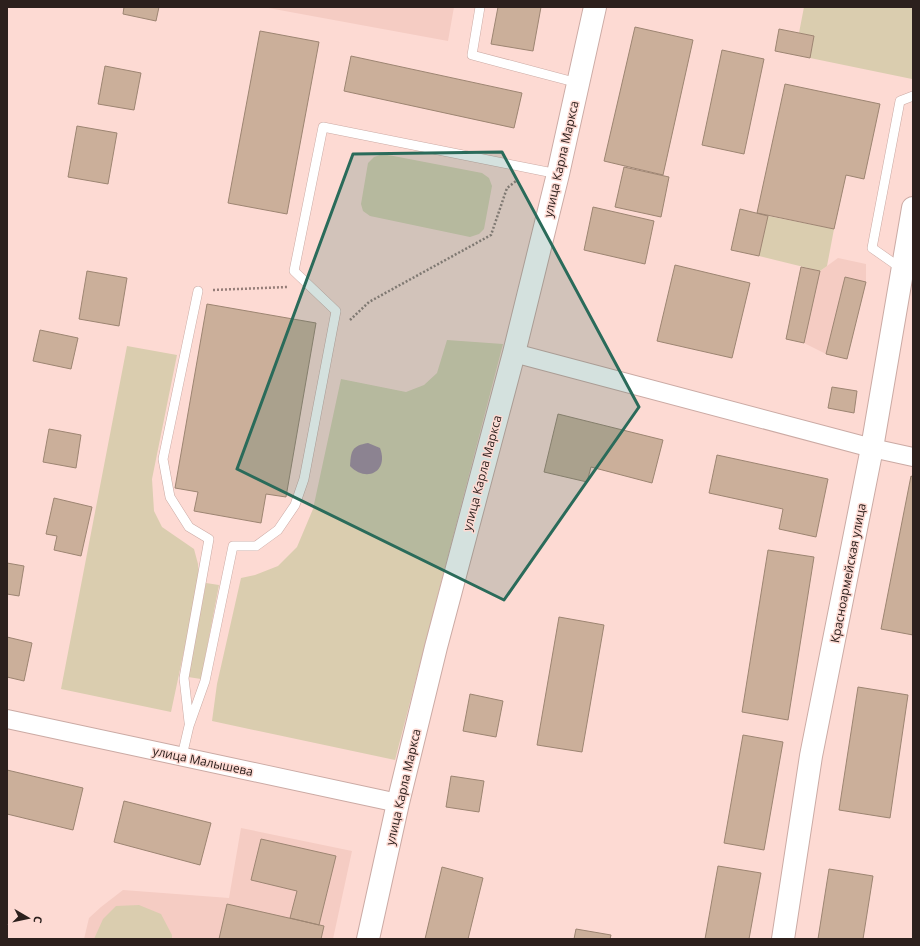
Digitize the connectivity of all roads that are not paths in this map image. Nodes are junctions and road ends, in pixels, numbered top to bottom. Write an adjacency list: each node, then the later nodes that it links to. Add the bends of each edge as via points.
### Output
1 (480, 7): 3 (lane, via 472,55)
2 (595, 7): 3 (main road, улица Карла Маркса)
3 (579, 84): 5 (main road, улица Карла Маркса)
4 (913, 96): 7 (lane, via 900,100 872,248)
5 (558, 174): 9 (main road, улица Карла Маркса); 13 (lane, via 323,127 294,271 336,311 304,479 295,505 278,530 256,546 233,546 205,681)
6 (913, 208): 7 (main road, Красноармейская улица)
7 (903, 269): 10 (main road, Красноармейская улица)
8 (198, 290): 13 (lane, via 163,459 170,497 189,527 209,539 184,678)
9 (514, 353): 10 (street); 15 (main road, улица Карла Маркса, via 436,647)
10 (872, 448): 11 (street); 17 (main road, Красноармейская улица, via 811,756)
11 (913, 457)
12 (7, 719): 14 (street, улица Малышева)
13 (189, 726): 14 (lane)
14 (182, 756): 15 (street, улица Малышева)
15 (398, 803): 16 (main road, улица Карла Маркса)
16 (368, 939)
17 (783, 939)

